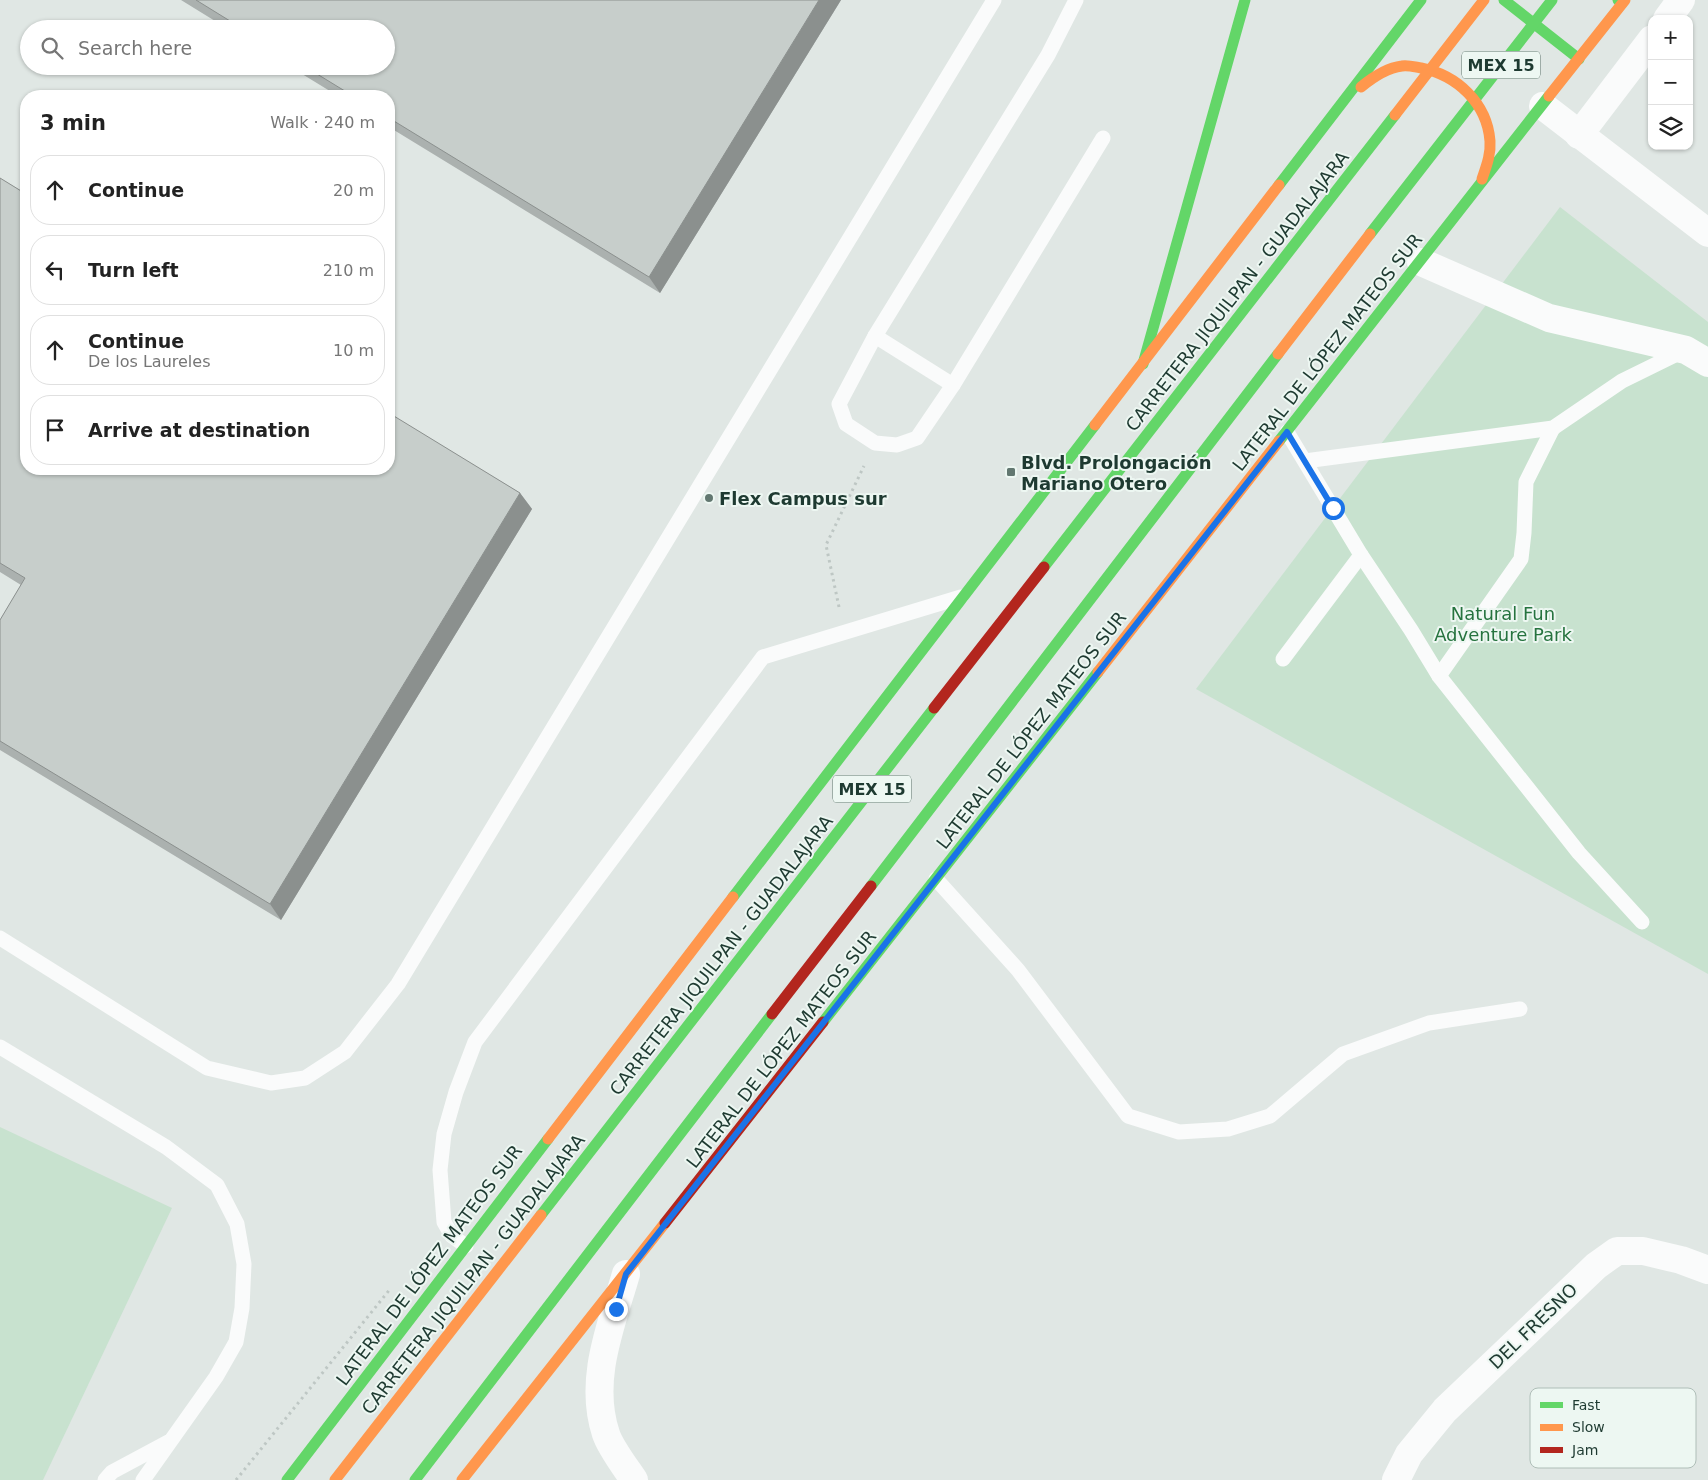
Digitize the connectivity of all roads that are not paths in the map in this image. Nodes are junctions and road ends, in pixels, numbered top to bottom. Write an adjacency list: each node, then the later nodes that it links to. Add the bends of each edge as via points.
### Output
1 (994, 0): 33 (lane, via 403,975 345,1052 305,1078 271,1083 207,1068)
2 (1076, 0): 20 (lane, via 1048,55)
3 (1245, 0): 22 (main road)
4 (1421, 0): 14 (main road, LATERAL DE LÓPEZ MATEOS SUR)
5 (1484, 0): 43 (main road, CARRETERA JIQUILPAN - GUADALAJARA / MEX 15)
6 (1504, 0): 12 (main road)
7 (1552, 0): 44 (main road, MEX 15)
8 (1681, 0): 10 (street)
9 (1622, 1): 12 (main road, LATERAL DE LÓPEZ MATEOS SUR)
10 (1670, 15)
11 (1648, 44): 15 (street)
12 (1579, 59): 13 (main road, LATERAL DE LÓPEZ MATEOS SUR)
13 (1543, 106): 15 (street); 17 (main road, LATERAL DE LÓPEZ MATEOS SUR)
14 (1338, 109): 17 (main road, via 1376,74 1401,66 1428,68 1452,78 1472,95 1485,118 1490,144 1487,170); 22 (main road, LATERAL DE LÓPEZ MATEOS SUR)
15 (1579, 135): 18 (street)
16 (1103, 138): 23 (lane)
17 (1474, 193): 19 (main road, LATERAL DE LÓPEZ MATEOS SUR)
18 (1708, 233)
19 (1421, 262): 21 (street, via 1549,318); 25 (main road, LATERAL DE LÓPEZ MATEOS SUR)
20 (876, 336): 23 (lane); 23 (lane, via 838,404 846,424 874,443 896,445 917,438)
21 (1697, 357): 24 (lane, via 1622,381)
22 (1143, 364): 28 (main road, LATERAL DE LÓPEZ MATEOS SUR)
23 (953, 385)
24 (1553, 428): 26 (lane); 30 (lane, via 1526,482 1521,559)
25 (1287, 432): 26 (lane); 31 (main road, LATERAL DE LÓPEZ MATEOS SUR)
26 (1305, 461): 27 (lane)
27 (1361, 555): 29 (lane); 30 (lane)
28 (965, 596): 36 (main road, LATERAL DE LÓPEZ MATEOS SUR); 36 (lane, via 763,658 475,1042 444,1134 440,1170 444,1222 452,1236)
29 (1283, 659)
30 (1439, 676): 32 (lane, via 1579,853)
31 (936, 879): 34 (lane, via 1018,970 1128,1116 1179,1132 1228,1129 1270,1116 1343,1054 1430,1023); 38 (main road, LATERAL DE LÓPEZ MATEOS SUR)
32 (1642, 922)
33 (0, 938)
34 (1520, 1009)
35 (0, 1047): 39 (lane, via 188,1163 217,1185 237,1224 244,1264 236,1342 216,1377)
36 (466, 1246): 42 (main road, LATERAL DE LÓPEZ MATEOS SUR)
37 (1708, 1270): 47 (street, DEL FRESNO, via 1643,1251 1617,1251 1596,1266 1445,1410 1409,1454)
38 (626, 1274): 45 (main road, LATERAL DE LÓPEZ MATEOS SUR); 46 (street, via 601,1361 599,1398 606,1436)
39 (171, 1440): 40 (lane, via 112,1472); 41 (lane)
40 (105, 1480)
41 (143, 1480)
42 (287, 1480)
43 (335, 1480)
44 (415, 1480)
45 (462, 1480)
46 (634, 1480)
47 (1396, 1480)

